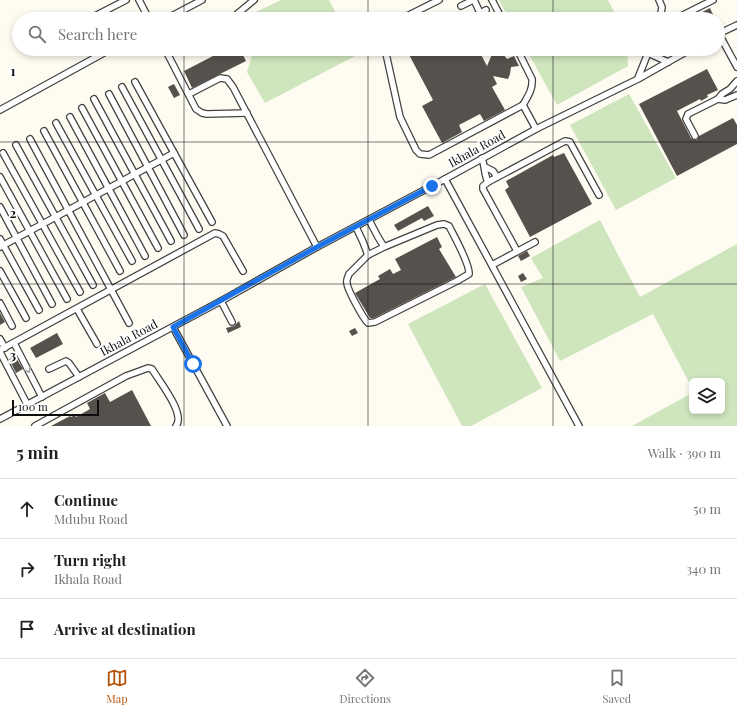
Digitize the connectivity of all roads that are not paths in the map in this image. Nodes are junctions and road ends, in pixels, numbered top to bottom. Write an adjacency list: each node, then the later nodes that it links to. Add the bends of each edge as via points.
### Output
1 (126, 0): 11 (street)
2 (139, 0): 12 (street)
3 (202, 0): 13 (street)
4 (254, 0): 14 (street)
5 (439, 0): 15 (street)
6 (473, 0): 10 (street); 16 (street)
7 (492, 0): 17 (street)
8 (659, 0): 18 (street)
9 (713, 0): 19 (street)
10 (461, 6)
11 (103, 12)
12 (145, 12)
13 (179, 12)
14 (239, 12)
15 (415, 12)
16 (483, 12)
17 (498, 12)
18 (661, 12)
19 (689, 12)
20 (737, 25): 21 (street)
21 (725, 31)
22 (725, 44): 31 (street)
23 (98, 56): 43 (street)
24 (170, 56): 37 (street)
25 (387, 56): 41 (street, via 400,116 420,154 429,155)
26 (520, 56): 41 (street, via 532,79 531,91)
27 (646, 56): 32 (street)
28 (657, 56): 30 (street)
29 (679, 56): 30 (street, Ikhala Road)
30 (668, 62): 32 (street, Ikhala Road)
31 (736, 63)
32 (638, 78): 47 (street, Ikhala Road)
33 (737, 81): 40 (street)
34 (135, 82): 53 (street)
35 (122, 87): 55 (street)
36 (109, 94): 56 (street)
37 (189, 94): 44 (street, via 196,109 202,113); 44 (street, via 220,78 227,79)
38 (737, 95): 40 (street)
39 (94, 99): 58 (street)
40 (718, 100): 49 (street, via 688,114 686,119)
41 (523, 105): 47 (street)
42 (82, 108): 62 (street)
43 (0, 110)
44 (247, 113): 83 (street)
45 (70, 117): 64 (street)
46 (56, 123): 66 (street)
47 (536, 129): 54 (street, Ikhala Road)
48 (44, 131): 67 (street)
49 (695, 136)
50 (30, 139): 69 (street)
51 (16, 145): 70 (street)
52 (4, 153): 73 (street)
53 (174, 153): 55 (street); 72 (street)
54 (482, 158): 57 (street); 61 (street, Ikhala Road)
55 (162, 160): 56 (street); 75 (street)
56 (147, 166): 58 (street); 77 (street)
57 (485, 168): 60 (street, via 493,171); 63 (street)
58 (135, 174): 62 (street); 80 (street)
59 (0, 176): 76 (street)
60 (497, 177): 63 (street); 65 (street, via 567,141)
61 (445, 179): 71 (street, Ikhala Road); 90 (street)
62 (122, 180): 64 (street); 85 (street)
63 (488, 182): 86 (street, via 483,189)
64 (109, 187): 66 (street); 88 (street)
65 (599, 194)
66 (96, 195): 67 (street); 89 (street)
67 (83, 202): 69 (street); 92 (street)
68 (0, 208): 78 (street)
69 (69, 209): 70 (street); 95 (street)
70 (55, 216): 73 (street); 94 (street)
71 (369, 220): 74 (street, Ikhala Road); 84 (street)
72 (212, 222)
73 (43, 223): 76 (street); 96 (street)
74 (356, 227): 83 (street, Ikhala Road); 87 (street)
75 (199, 229)
76 (30, 231): 78 (street); 97 (street)
77 (184, 235)
78 (16, 237): 82 (street); 100 (street)
79 (0, 239): 82 (street)
80 (171, 241)
81 (535, 242): 86 (street)
82 (2, 246): 102 (street)
83 (317, 247): 98 (street, Ikhala Road)
84 (384, 247): 87 (street); 87 (street, via 437,225 447,224 466,261 469,274 375,322 368,323 346,282 349,274)
85 (158, 248)
86 (517, 252): 90 (street)
87 (368, 255)
88 (145, 256)
89 (132, 261)
90 (492, 265): 120 (street)
91 (0, 271): 103 (street)
92 (120, 271)
93 (243, 271): 95 (street, via 223,236 215,234)
94 (93, 285)
95 (112, 290): 101 (street); 105 (street)
96 (80, 292)
97 (66, 299)
98 (221, 301): 104 (street); 107 (street, Ikhala Road)
99 (0, 303): 106 (street)
100 (52, 304)
101 (77, 309): 109 (street); 110 (street)
102 (39, 310)
103 (26, 318)
104 (232, 322)
105 (129, 323)
106 (12, 326)
107 (173, 327): 113 (street, Ikhala Road); 119 (street)
108 (0, 339): 111 (street)
109 (14, 343): 111 (street); 114 (street, one-way to 114)
110 (97, 344)
111 (2, 350): 115 (street)
112 (49, 369): 113 (street, via 66,360)
113 (79, 378): 114 (street, Ikhala Road)
114 (42, 397): 115 (street, Ikhala Road)
115 (27, 404): 116 (street, Ikhala Road)
116 (0, 419)
117 (35, 426): 118 (street, via 126,376 148,368 152,369 178,411 179,421)
118 (176, 426)
119 (227, 426)
120 (579, 426)

